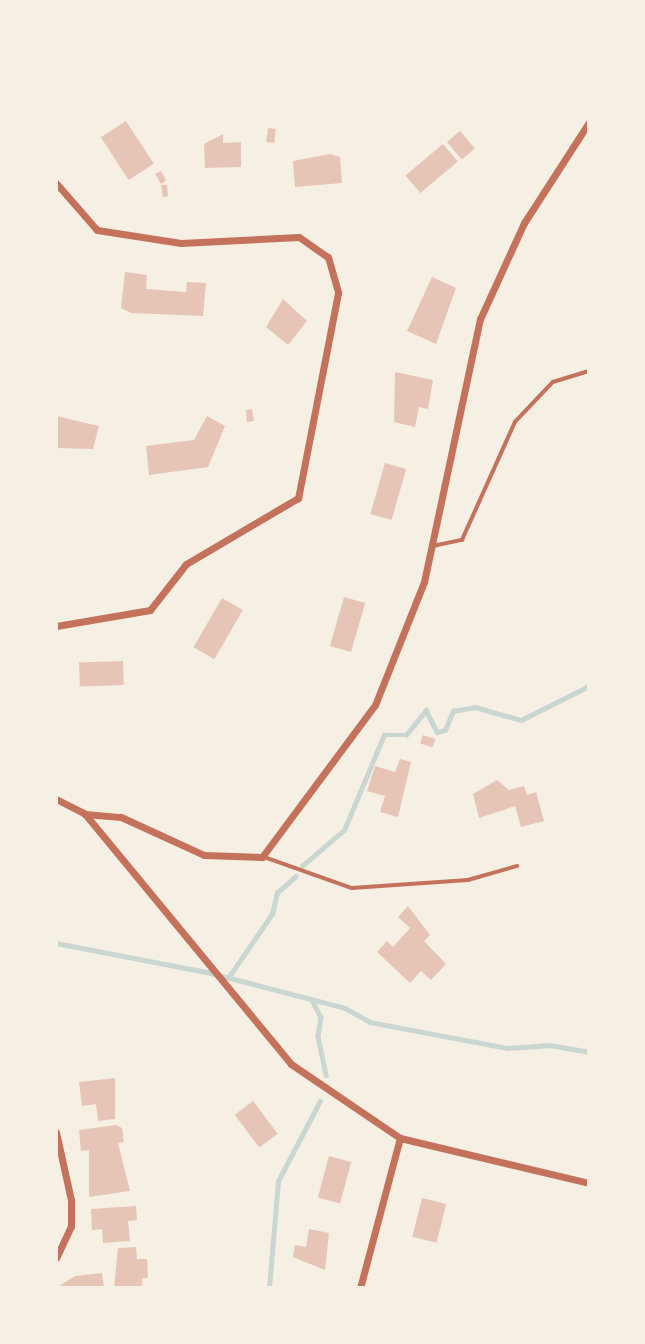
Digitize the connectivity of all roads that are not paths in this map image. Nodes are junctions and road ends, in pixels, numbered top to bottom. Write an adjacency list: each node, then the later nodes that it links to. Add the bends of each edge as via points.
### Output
1 (589, 122): 4 (street, via 524,223 480,319)
2 (56, 183): 5 (street, via 97,230 181,243 299,237 328,257 338,293 298,498 186,564 150,610)
3 (589, 371): 4 (lane, via 553,382 515,422 462,540)
4 (433, 546): 8 (street, via 375,705)
5 (56, 626)
6 (56, 799): 7 (street)
7 (85, 814): 8 (street, via 121,817 204,855); 11 (street, via 291,1064)
8 (262, 857): 9 (lane, via 352,888 468,880)
9 (517, 866)
10 (56, 1132): 13 (street, via 63,1144 71,1213)
11 (400, 1138): 12 (street); 14 (street)
12 (589, 1183)
13 (56, 1258)
14 (360, 1288)

